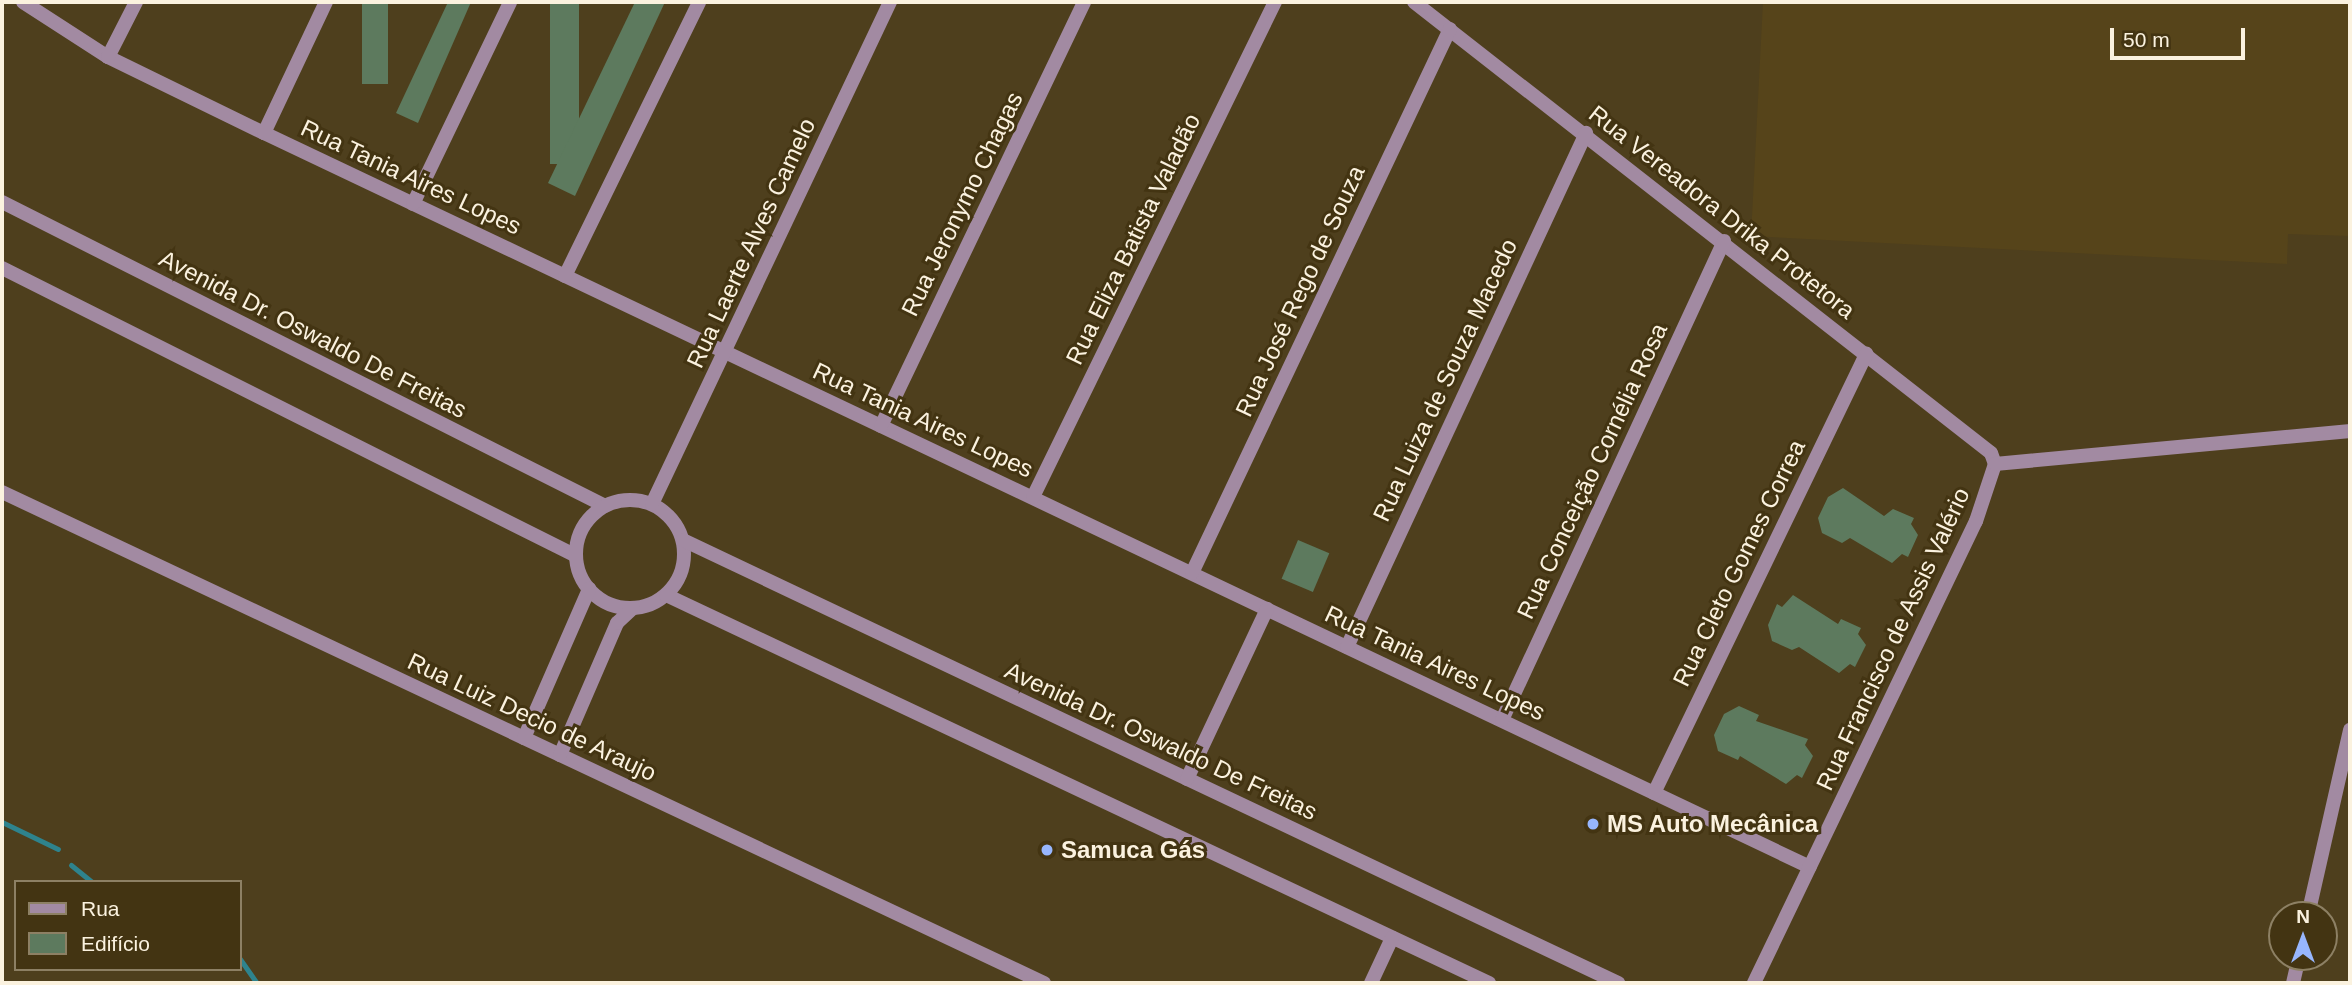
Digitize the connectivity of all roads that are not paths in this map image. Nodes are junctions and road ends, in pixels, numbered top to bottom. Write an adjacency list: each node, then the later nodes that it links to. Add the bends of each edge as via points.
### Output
1 (23, 2): 11 (street, Rua Tania Aires Lopes)
2 (136, 2): 11 (street)
3 (326, 2): 12 (street)
4 (510, 2): 15 (street)
5 (699, 2): 18 (street)
6 (890, 2): 19 (street, Rua Laerte Alves Camelo)
7 (1084, 2): 21 (street, Rua Jeronymo Chagas)
8 (1275, 2): 25 (street, Rua Eliza Batista Valadão)
9 (1414, 2): 10 (street, Rua Vereadora Drika Protetora)
10 (1450, 29): 13 (street, Rua Vereadora Drika Protetora); 30 (street, Rua José Rego de Souza)
11 (108, 57): 12 (street, Rua Tania Aires Lopes)
12 (264, 133): 15 (street, Rua Tania Aires Lopes)
13 (1586, 133): 16 (street, Rua Vereadora Drika Protetora); 35 (street, Rua Luiza de Souza Macedo)
14 (2, 202): 27 (street, Avenida Dr. Oswaldo De Freitas)
15 (413, 204): 18 (street, Rua Tania Aires Lopes)
16 (1724, 241): 20 (street, Rua Vereadora Drika Protetora); 36 (street, Rua Conceição Cornélia Rosa)
17 (2, 268): 29 (street)
18 (565, 276): 19 (street, Rua Tania Aires Lopes)
19 (725, 351): 21 (street, Rua Tania Aires Lopes); 26 (street, Rua Laerte Alves Camelo)
20 (1866, 354): 23 (street, Rua Vereadora Drika Protetora, via 1991,453); 41 (street, Rua Cleto Gomes Correa)
21 (881, 426): 25 (street, Rua Tania Aires Lopes)
22 (2350, 431): 23 (street)
23 (1995, 464): 42 (street, Rua Francisco de Assis Valério, via 1976,521)
24 (2, 492): 38 (street, Rua Luiz Decio de Araujo)
25 (1033, 497): 30 (street, Rua Tania Aires Lopes)
26 (652, 504): 27 (street, via 628,500); 28 (street, via 671,518)
27 (605, 506): 29 (street, via 586,522)
28 (683, 540): 32 (street, via 681,572); 40 (street, Avenida Dr. Oswaldo De Freitas)
29 (576, 556): 31 (street)
30 (1192, 573): 34 (street, Rua Tania Aires Lopes)
31 (589, 589): 33 (street, via 608,603); 38 (street)
32 (666, 595): 33 (street); 44 (street)
33 (633, 608): 39 (street, via 617,623)
34 (1267, 608): 35 (street, Rua Tania Aires Lopes); 40 (street)
35 (1347, 647): 36 (street, Rua Tania Aires Lopes)
36 (1502, 720): 41 (street, Rua Tania Aires Lopes)
37 (2350, 730): 43 (street)
38 (524, 738): 39 (street, Rua Luiz Decio de Araujo)
39 (560, 755): 45 (street, Rua Luiz Decio de Araujo)
40 (1187, 779): 48 (street, Avenida Dr. Oswaldo De Freitas)
41 (1654, 793): 42 (street, Rua Tania Aires Lopes)
42 (1810, 867): 49 (street, Rua Francisco de Assis Valério)
43 (2311, 901)
44 (1392, 938): 46 (street); 47 (street)
45 (1044, 983)
46 (1371, 983)
47 (1489, 983)
48 (1618, 983)
49 (1754, 983)

